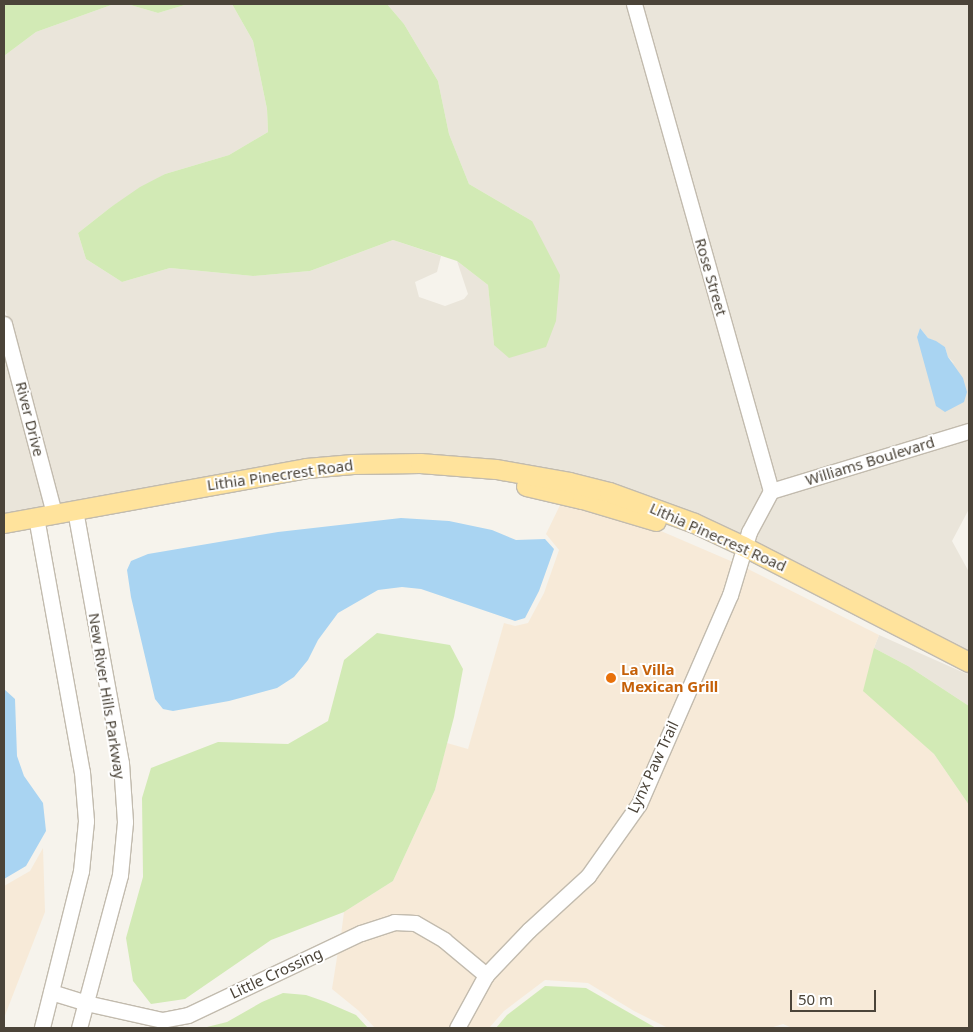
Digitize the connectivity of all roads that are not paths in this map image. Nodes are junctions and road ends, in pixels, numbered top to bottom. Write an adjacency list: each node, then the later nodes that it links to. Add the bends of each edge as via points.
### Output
1 (634, 4): 4 (street, Rose Street)
2 (4, 324): 6 (street, River Drive)
3 (969, 431): 4 (street, Williams Boulevard)
4 (771, 491): 9 (street)
5 (76, 516): 6 (main road, Lithia Pinecrest Road); 9 (main road, Lithia Pinecrest Road, via 306,468 425,463 496,469 569,482 644,504); 14 (street, New River Hills Parkway, via 121,763 125,822 120,875)
6 (43, 520): 7 (main road, Lithia Pinecrest Road); 8 (main road, Lithia Pinecrest Road); 13 (street, via 82,772 86,821 81,871)
7 (4, 522)
8 (4, 535)
9 (742, 552): 10 (main road, Lithia Pinecrest Road); 11 (main road, Lithia Pinecrest Road, via 900,639); 12 (street, Lynx Paw Trail, via 730,595 638,804 588,876)
10 (969, 662)
11 (969, 668)
12 (486, 975): 14 (street, Little Crossing, via 444,940 415,922 394,922 361,933 188,1015 162,1020); 17 (street, Lynx Paw Trail)
13 (51, 992): 14 (street, Little Crossing); 15 (street)
14 (86, 1003): 16 (street, New River Hills Parkway)
15 (42, 1028)
16 (79, 1028)
17 (457, 1028)

